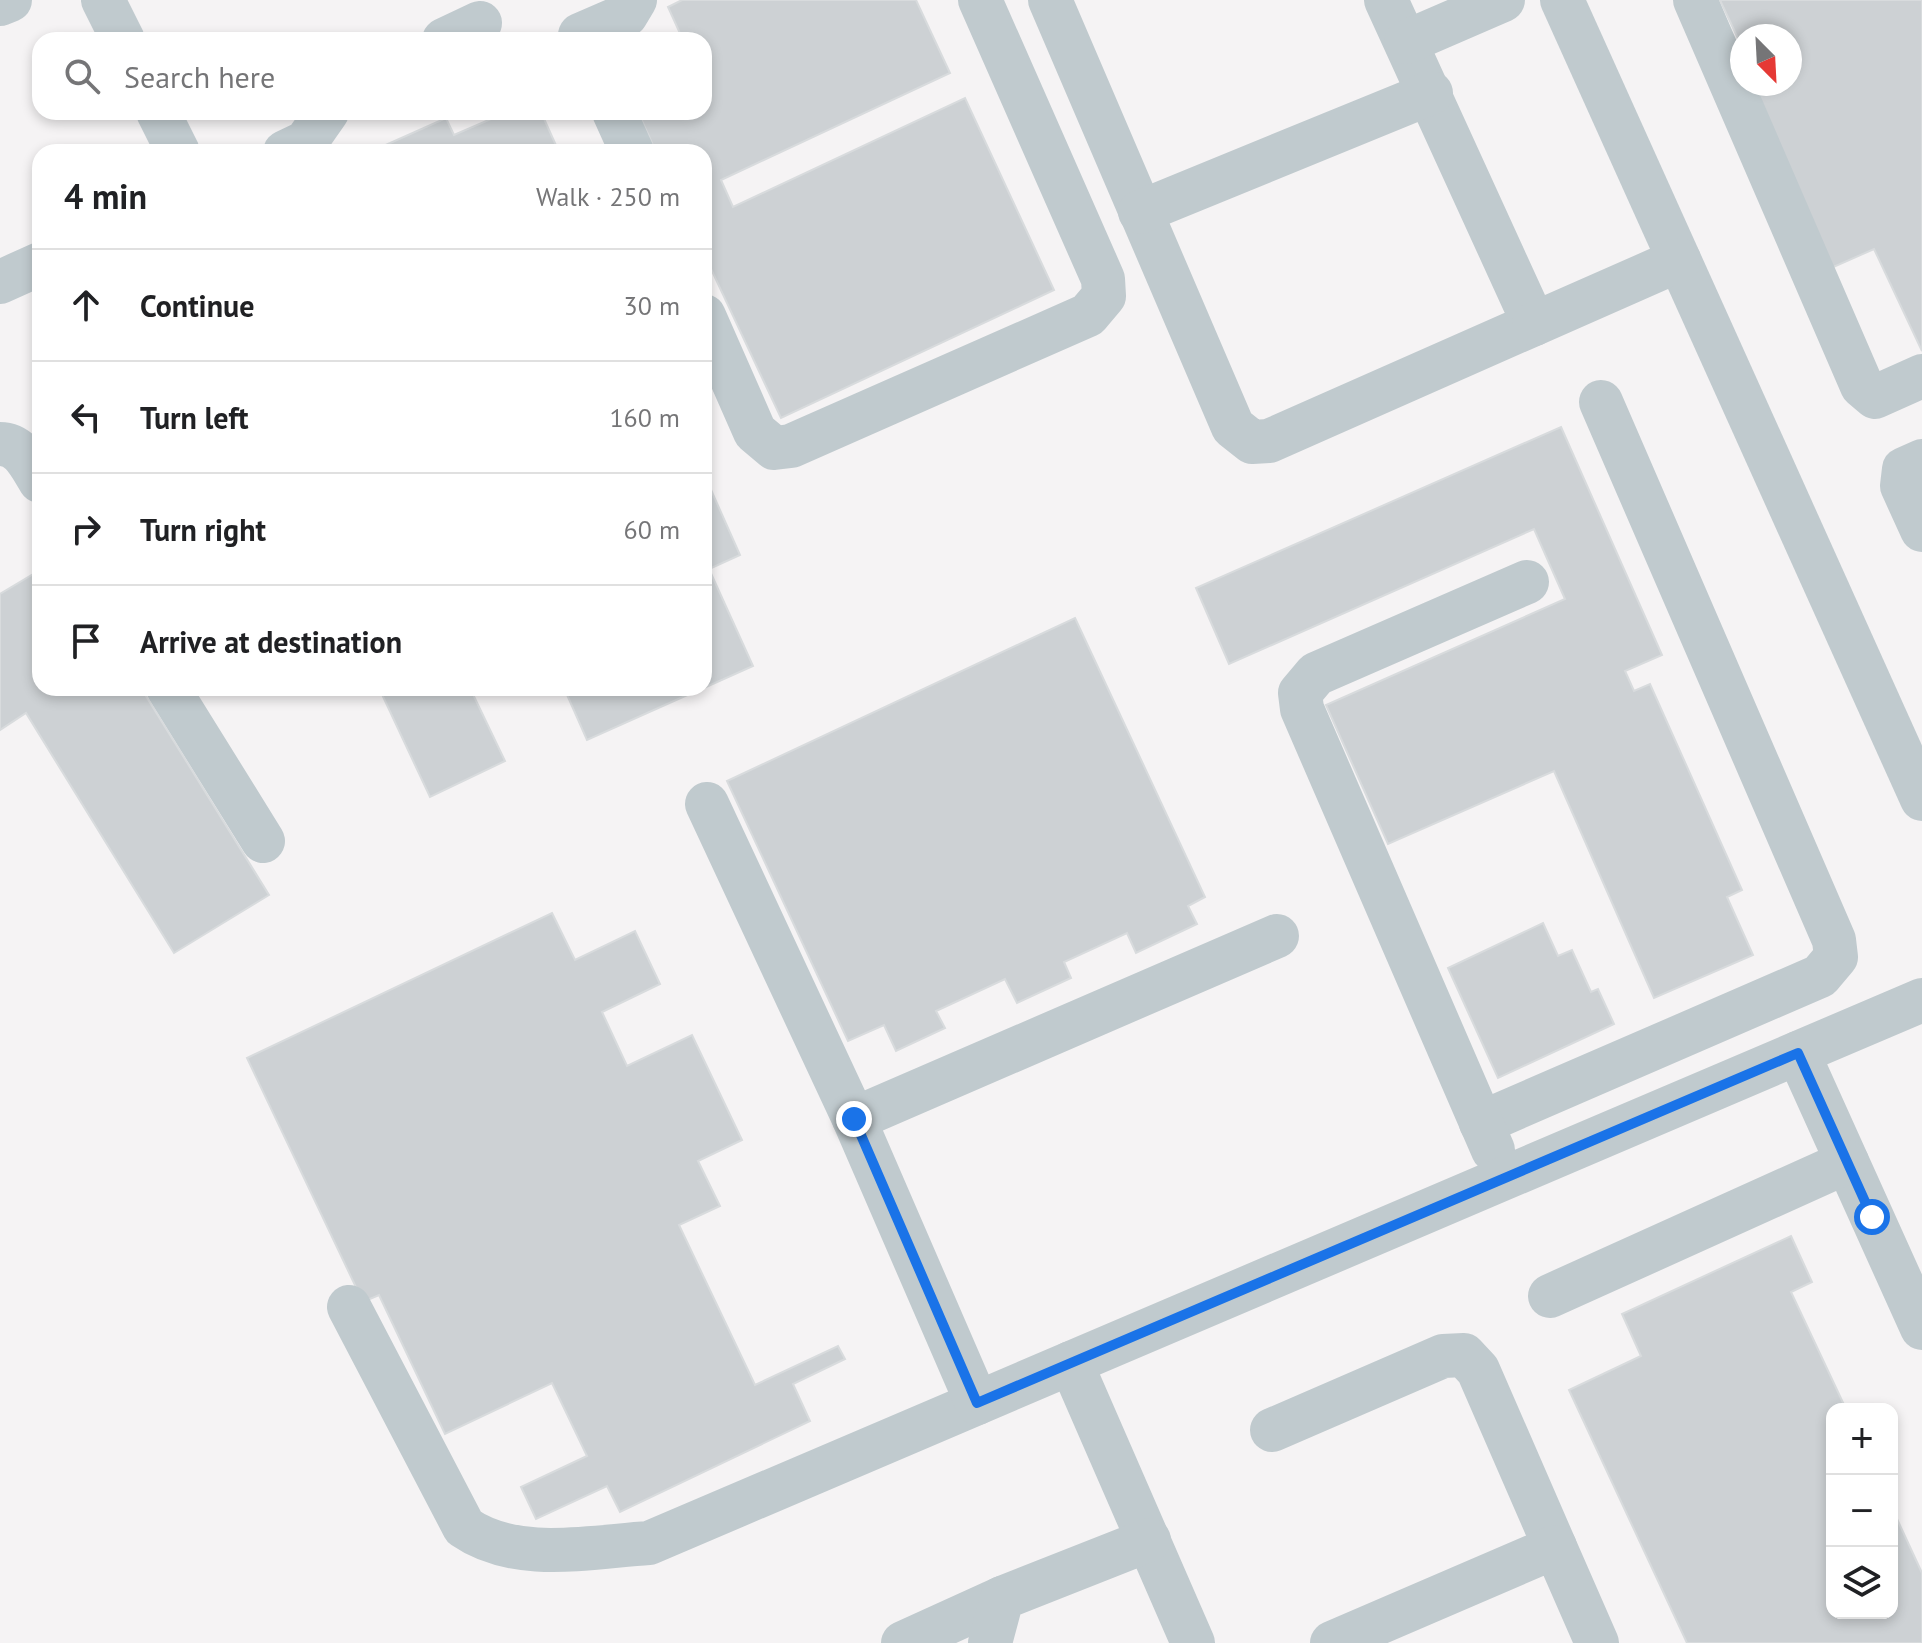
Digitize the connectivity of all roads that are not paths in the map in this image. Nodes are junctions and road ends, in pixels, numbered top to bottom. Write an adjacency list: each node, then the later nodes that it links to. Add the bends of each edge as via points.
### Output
1 (10, 0): 10 (street)
2 (103, 0): 12 (street)
3 (635, 0): 11 (street, via 626,15)
4 (980, 0): 26 (street, via 1103,279 1104,296 1088,315 791,446 774,448 755,432)
5 (1050, 0): 21 (street)
6 (1503, 0): 13 (street)
7 (1562, 0): 22 (street)
8 (1695, 0): 27 (street, via 1862,386 1875,397)
9 (1389, 1): 13 (street)
10 (0, 4)
11 (576, 25)
12 (119, 32)
13 (1406, 42): 14 (street)
14 (1431, 93): 21 (street); 25 (street)
15 (162, 120): 18 (street)
16 (321, 120): 19 (street)
17 (618, 120): 20 (street)
18 (174, 144)
19 (302, 144)
20 (628, 144)
21 (1140, 212): 25 (street, via 1233,427 1252,442 1269,441)
22 (1679, 260): 25 (street); 35 (street)
23 (32, 268): 24 (street)
24 (0, 282)
25 (1534, 324)
26 (712, 334)
27 (1922, 376)
28 (1601, 402): 43 (street, via 1834,940 1836,957 1820,976)
29 (0, 444): 31 (street, via 11,444)
30 (1922, 461): 32 (street, via 1904,469 1902,486)
31 (32, 468)
32 (1922, 530)
33 (1527, 582): 43 (street, via 1316,674 1300,693 1302,709)
34 (173, 696): 38 (street)
35 (1912, 752): 36 (street)
36 (1922, 799)
37 (707, 804): 42 (street)
38 (263, 841)
39 (1277, 936): 42 (street)
40 (1922, 1000): 41 (street)
41 (1798, 1053): 44 (street); 45 (street)
42 (854, 1119): 50 (street)
43 (1481, 1123): 45 (street)
44 (1847, 1162): 46 (street); 48 (street)
45 (1506, 1178): 49 (street)
46 (1550, 1296)
47 (349, 1307): 50 (street, via 464,1527 484,1541 547,1550 649,1543)
48 (1922, 1328)
49 (1071, 1363): 50 (street); 52 (street)
50 (977, 1403)
51 (1272, 1430): 53 (street, via 1443,1356 1464,1355 1478,1370)
52 (1149, 1540): 54 (street); 57 (street)
53 (1555, 1547): 58 (street); 59 (street)
54 (1002, 1598): 55 (street); 56 (street)
55 (903, 1643)
56 (990, 1643)
57 (1193, 1643)
58 (1332, 1643)
59 (1597, 1643)

